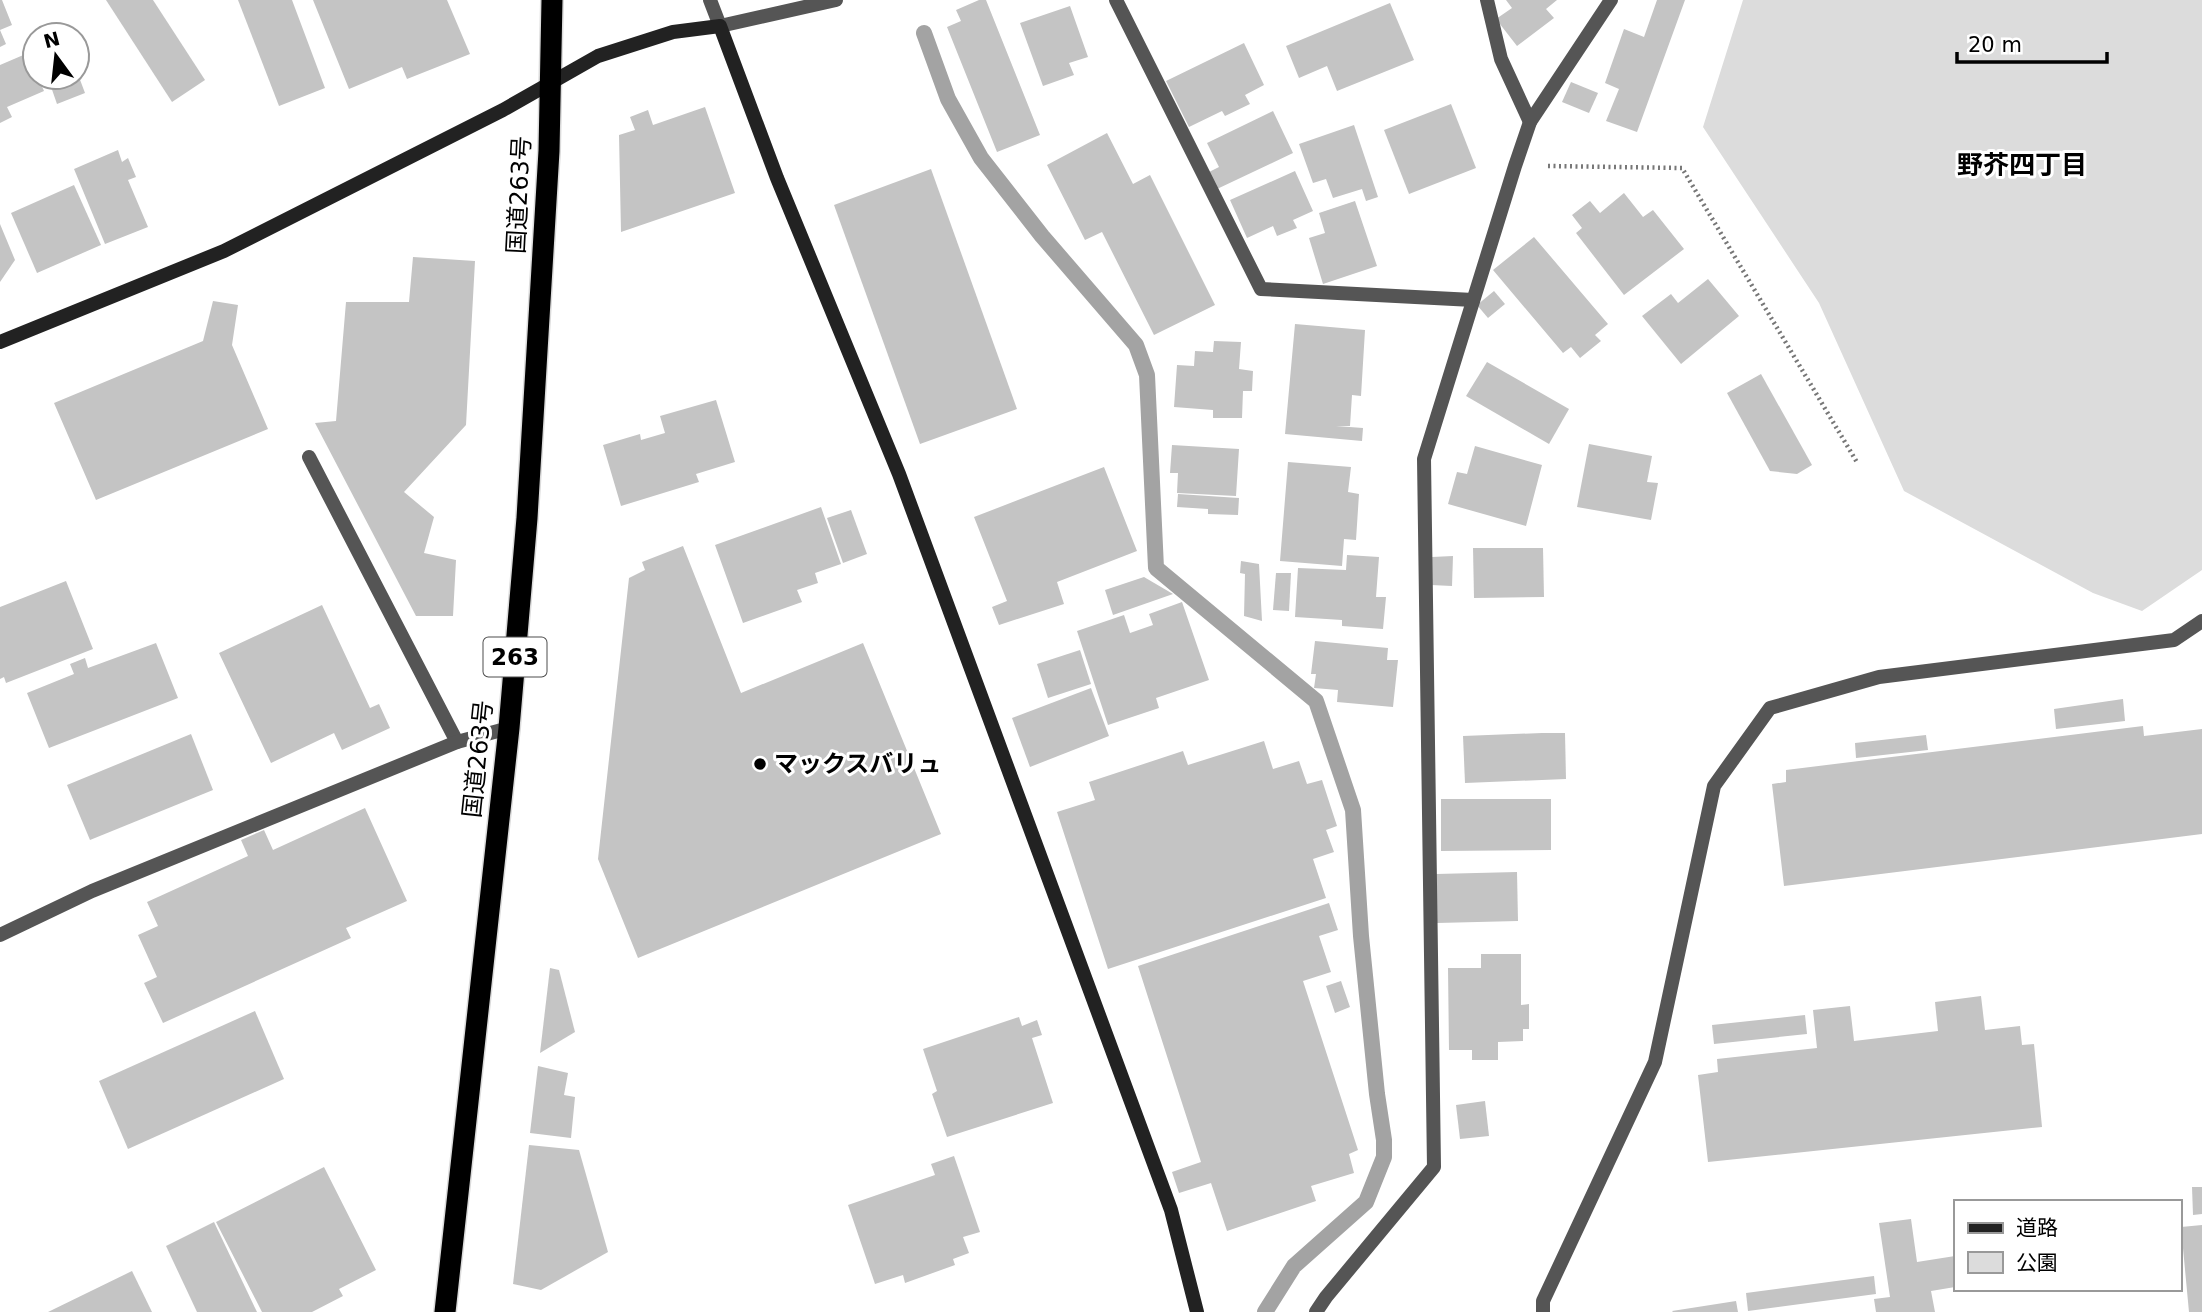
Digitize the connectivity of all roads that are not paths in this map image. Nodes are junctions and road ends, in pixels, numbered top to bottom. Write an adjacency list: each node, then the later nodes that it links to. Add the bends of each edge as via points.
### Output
1 (552, 0): 8 (highway, 国道263号 / 263)
2 (710, 0): 7 (street)
3 (836, 0): 7 (street)
4 (1116, 0): 10 (street, via 1261,289)
5 (1488, 0): 9 (street, via 1502,59)
6 (1611, 0): 9 (street)
7 (720, 26): 8 (street, via 673,32 598,56); 18 (street, via 899,474 1171,1210)
8 (551, 81): 11 (street, via 503,110 224,251); 14 (highway, 国道263号 / 263, via 527,518)
9 (1531, 122): 10 (street)
10 (1473, 300): 19 (street, via 1424,459 1434,1167)
11 (0, 342)
12 (309, 457): 15 (street)
13 (2202, 621): 20 (street, via 2174,640 1879,677 1770,708 1714,786 1655,1062 1544,1301)
14 (509, 729): 15 (street); 17 (highway, 国道263号 / 263)
15 (457, 741): 16 (street, via 92,891)
16 (0, 935)
17 (445, 1312)
18 (1197, 1312)
19 (1316, 1312)
20 (1544, 1312)

